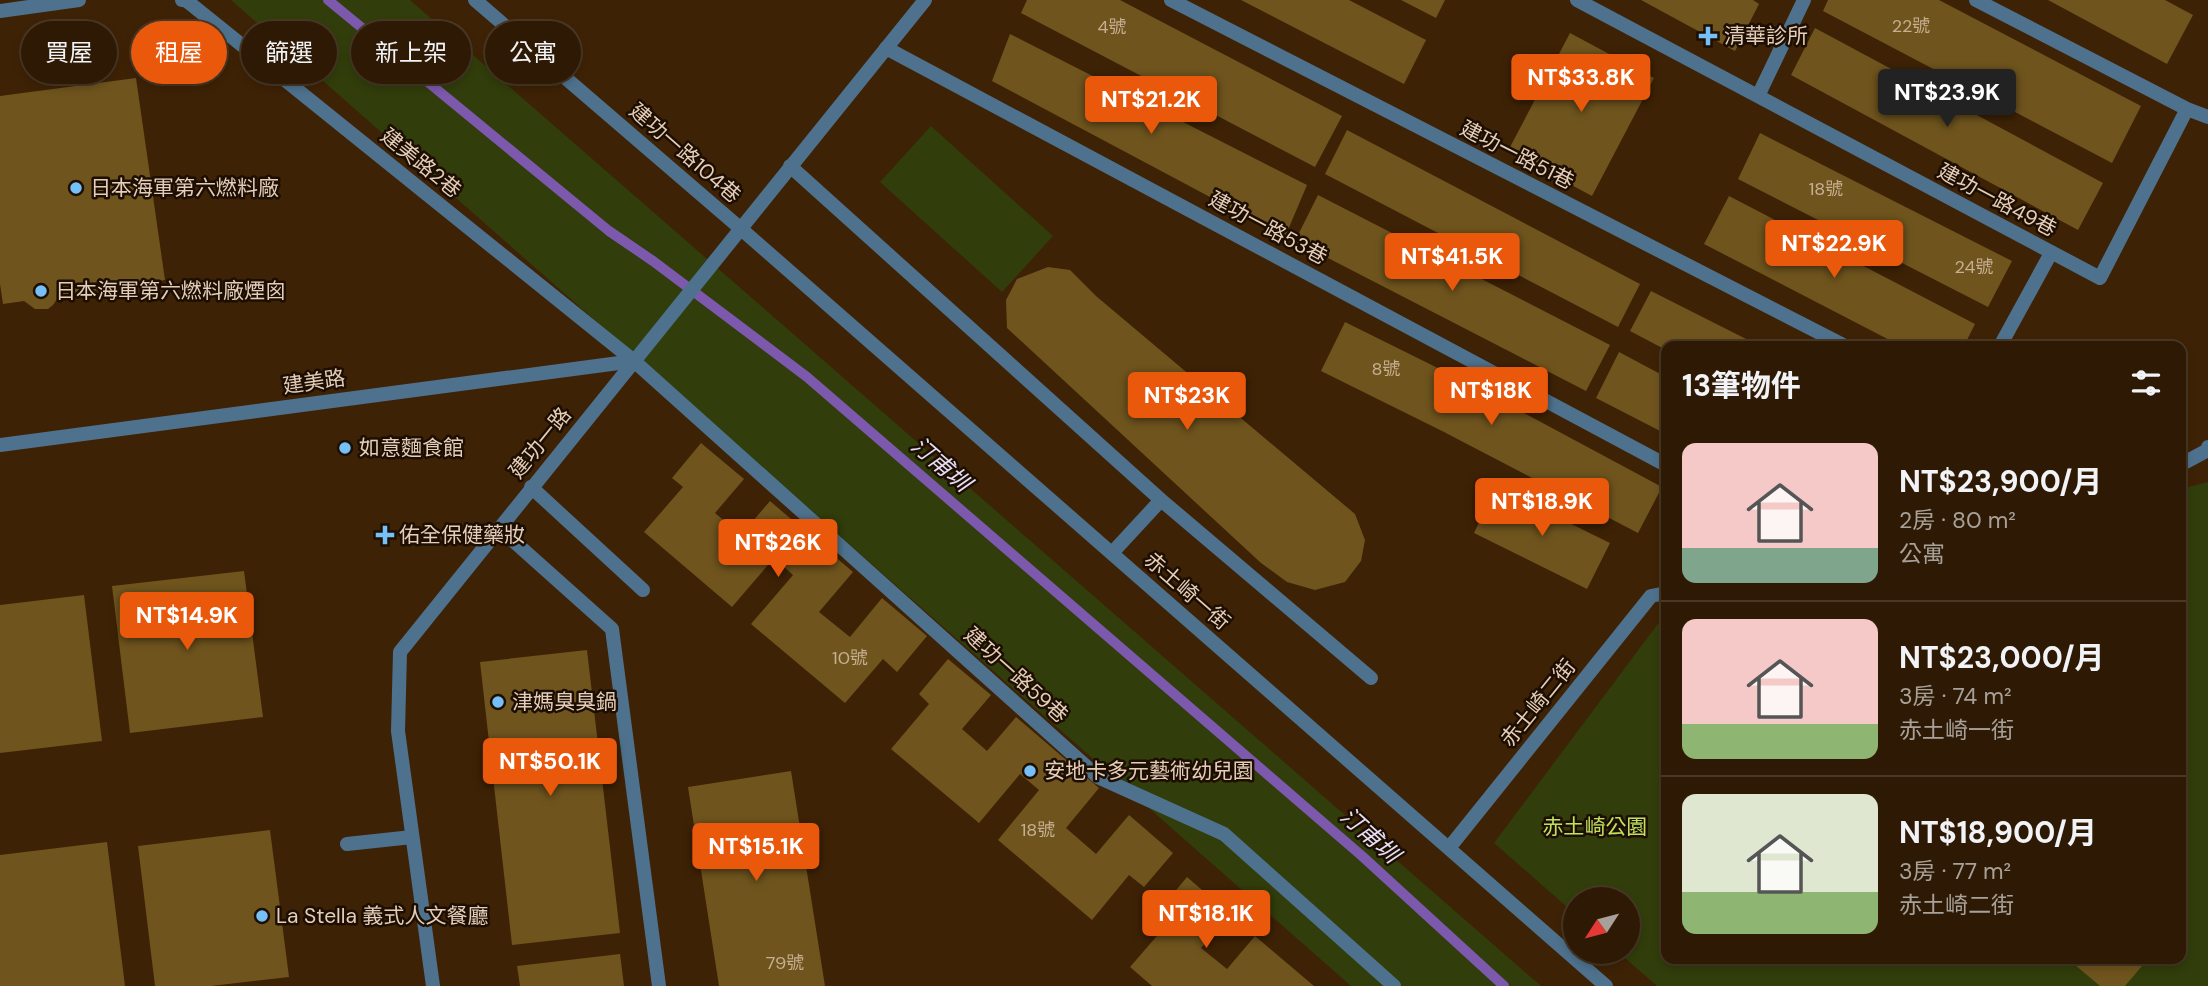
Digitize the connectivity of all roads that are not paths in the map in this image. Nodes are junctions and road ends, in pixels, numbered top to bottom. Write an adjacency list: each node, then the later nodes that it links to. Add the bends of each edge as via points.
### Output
1 (79, 0): 9 (street)
2 (182, 0): 19 (street, 建美路2巷)
3 (925, 0): 10 (street, 建功一路)
4 (1171, 0): 17 (street, 建功一路51巷)
5 (1577, 0): 11 (street, 建功一路49巷)
6 (1804, 0): 11 (street)
7 (1976, 0): 12 (street)
8 (485, 3): 15 (street, 建功一路104巷)
9 (0, 11)
10 (886, 48): 14 (street, 建功一路); 22 (street, 建功一路53巷)
11 (1758, 96): 16 (street, 建功一路49巷)
12 (2186, 109): 13 (street); 16 (street, 建功一路49巷, via 2100,278)
13 (2208, 117)
14 (790, 166): 15 (street, 建功一路); 25 (street)
15 (740, 228): 19 (street, 建功一路); 27 (street, 赤土崎一街)
16 (2051, 253): 18 (street)
17 (1835, 341)
18 (2003, 341)
19 (634, 360): 20 (street, 建美路); 24 (street, 建功一路); 36 (street, 建功一路59巷, via 1098,777 1224,834)
20 (0, 445)
21 (2208, 447): 23 (street)
22 (1661, 462)
23 (2186, 462)
24 (531, 487): 26 (street, 建功一路); 28 (street)
25 (1161, 500): 27 (street); 30 (street)
26 (499, 528): 31 (street, 建功一路, via 400,652 398,731); 35 (street, via 612,629)
27 (1112, 553): 33 (street, 赤土崎一街)
28 (643, 590)
29 (1661, 594): 33 (street, 赤土崎二街, via 1651,596)
30 (1371, 678)
31 (412, 837): 32 (street); 34 (street, 建功一路)
32 (347, 844)
33 (1449, 848): 37 (street, 赤土崎一街)
34 (433, 986)
35 (659, 986)
36 (1394, 986)
37 (1606, 986)

